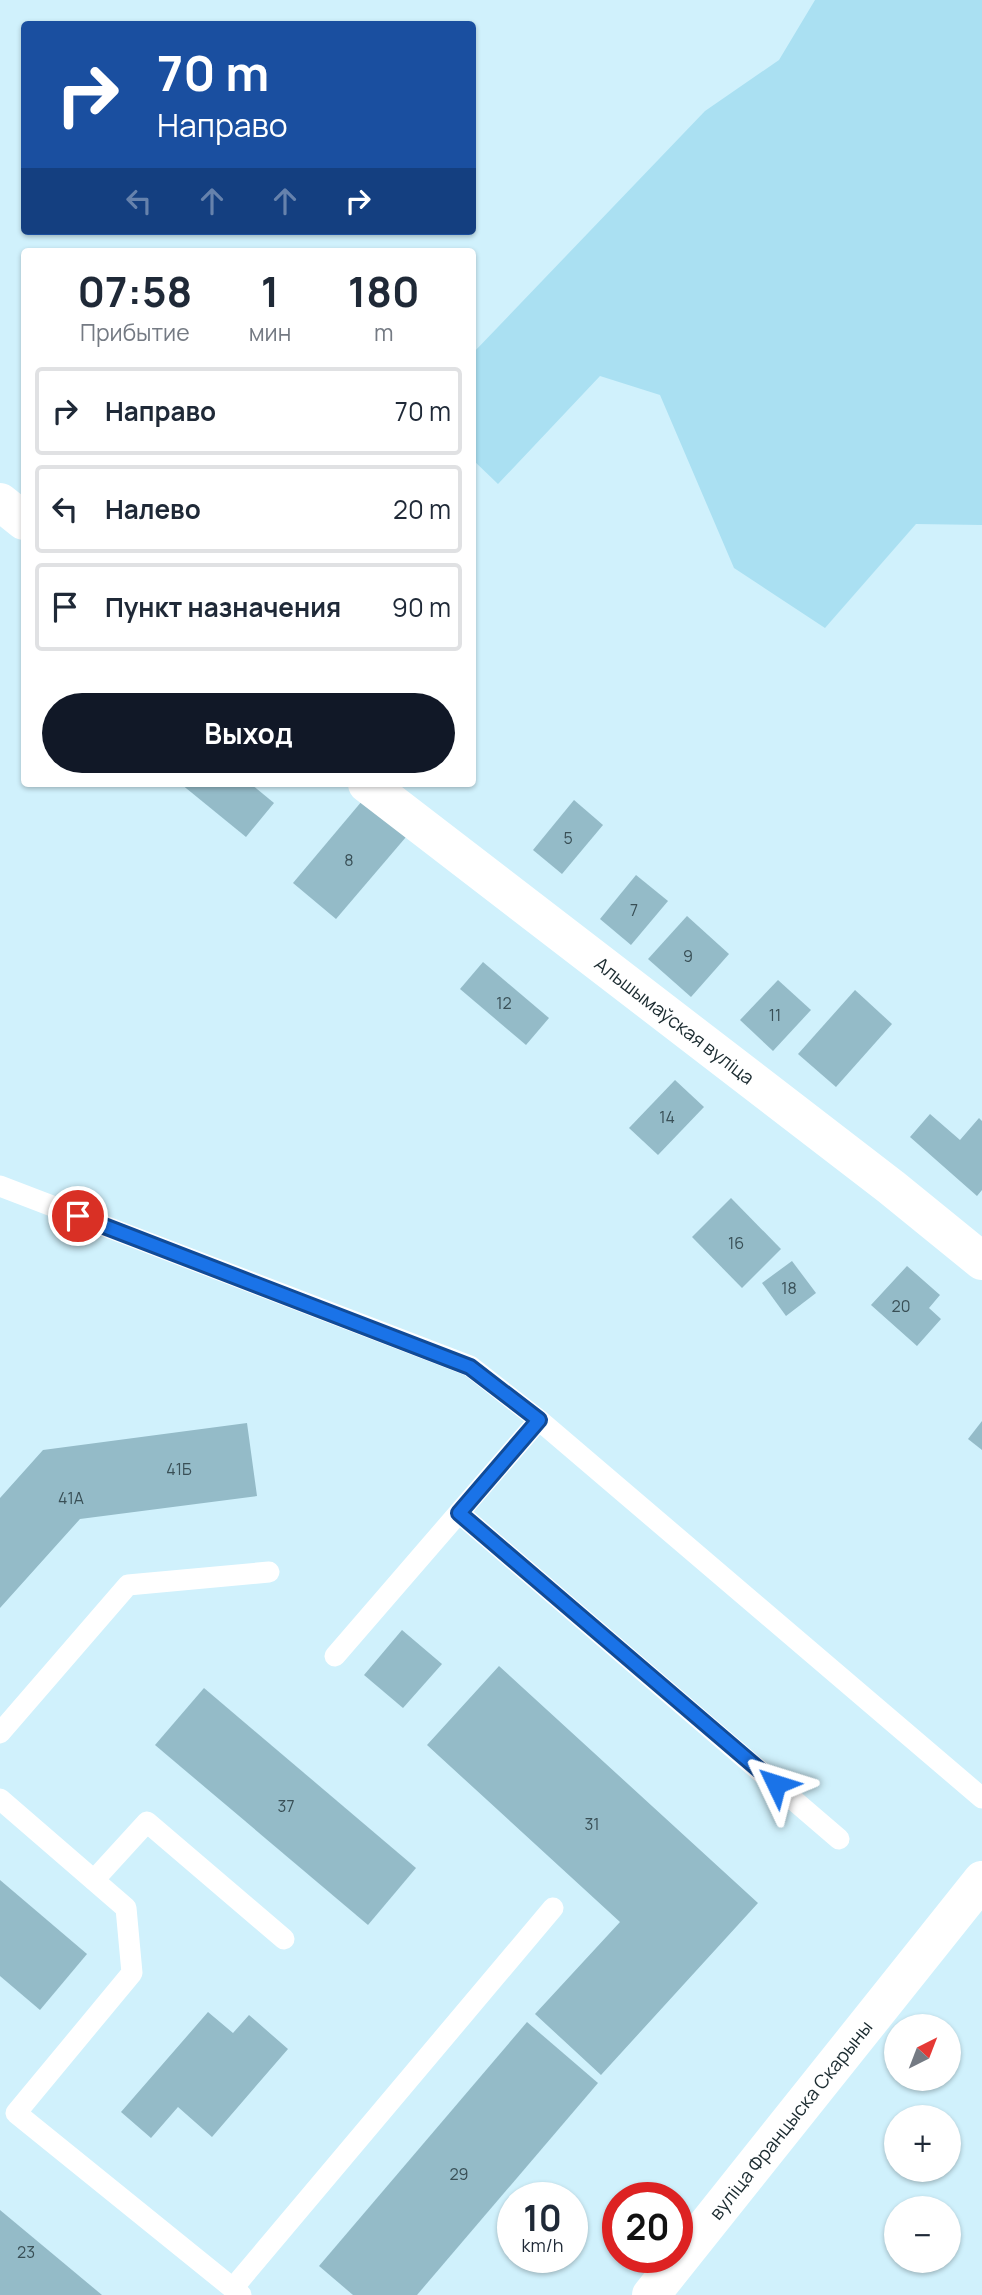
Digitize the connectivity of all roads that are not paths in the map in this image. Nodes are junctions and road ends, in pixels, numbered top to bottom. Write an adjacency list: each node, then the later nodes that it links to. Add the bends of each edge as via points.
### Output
1 (0, 502): 2 (street)
2 (21, 519)
3 (371, 787): 5 (street, Альшымаўская вуліца)
4 (0, 1186): 6 (lane, via 470,1367)
5 (982, 1261)
6 (539, 1420): 7 (lane); 11 (lane)
7 (459, 1513): 9 (lane); 13 (lane)
8 (269, 1572): 10 (lane, via 128,1585)
9 (335, 1656)
10 (0, 1733)
11 (982, 1798)
12 (0, 1799): 14 (lane)
13 (839, 1839)
14 (94, 1880): 17 (lane, via 147,1822); 18 (lane, via 126,1908 132,1973 16,2113)
15 (982, 1880): 19 (street, вуліца Францыска Скарыны)
16 (553, 1908): 18 (lane)
17 (284, 1939)
18 (237, 2292)
19 (652, 2295)

